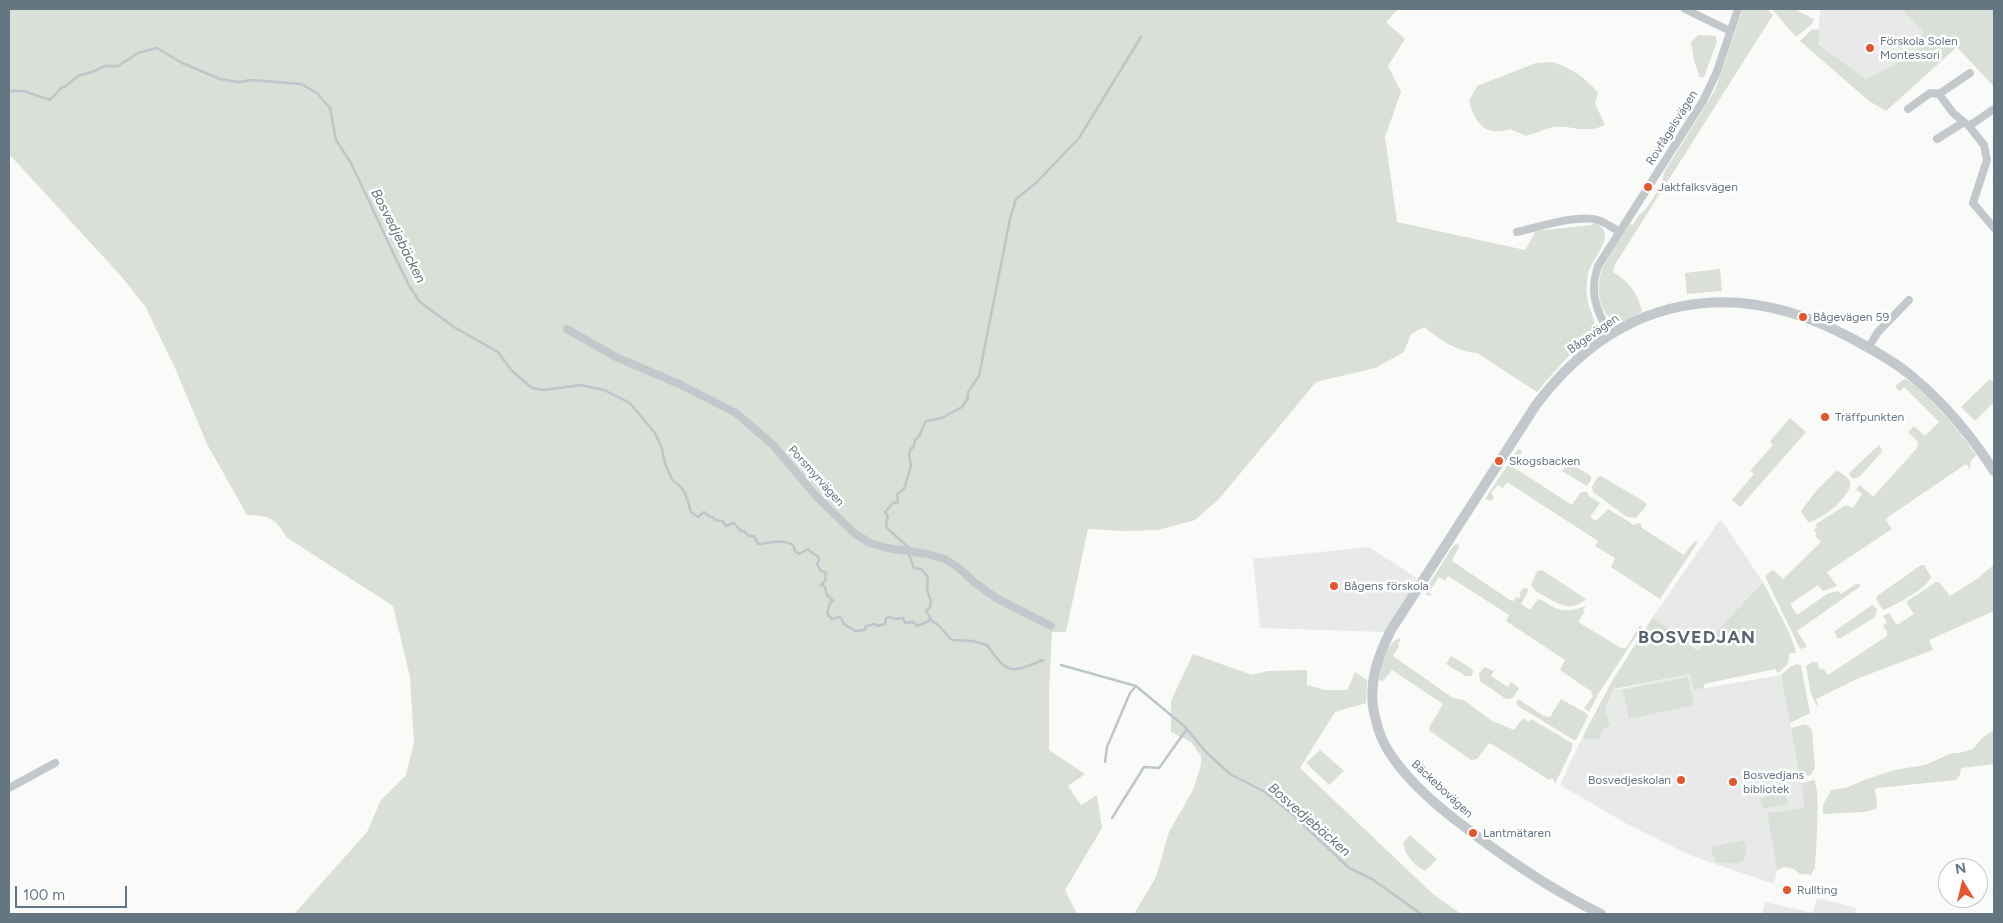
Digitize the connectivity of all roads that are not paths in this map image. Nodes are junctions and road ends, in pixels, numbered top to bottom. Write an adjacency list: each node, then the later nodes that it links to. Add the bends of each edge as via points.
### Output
1 (1685, 9): 3 (street)
2 (1738, 9): 3 (street, Rovfågelsvägen)
3 (1730, 31): 11 (street, Rovfågelsvägen, via 1703,101)
4 (1970, 73): 5 (street)
5 (1939, 94): 6 (street, via 1930,93); 8 (street, via 1953,114)
6 (1908, 108)
7 (1994, 109): 8 (street)
8 (1966, 124): 9 (street); 10 (street, via 1984,145 1987,160 1973,203)
9 (1937, 139)
10 (1994, 228)
11 (1619, 231): 12 (street, via 1599,220 1587,218); 15 (street, Rovfågelsvägen, via 1598,266 1593,283 1594,303)
12 (1518, 232)
13 (1909, 300): 16 (street, via 1878,332)
14 (567, 329): 18 (street, Porsmyrvägen, via 616,357 736,413 773,445 816,496 854,533 887,548 945,558 996,598)
15 (1610, 334): 16 (street, Bågevägen, via 1638,319 1668,310 1704,303 1740,302 1803,317 1833,328); 19 (street, Bågevägen, via 1583,353 1553,382 1437,558 1381,650 1374,674)
16 (1868, 348): 17 (street, Bågevägen, via 1915,378 1967,432)
17 (1994, 471)
18 (1051, 626)
19 (1373, 704): 22 (street, Bäckebovägen, via 1377,726 1387,749 1418,787 1511,862 1566,897)
20 (55, 763): 21 (street)
21 (9, 788)
22 (1601, 914)

